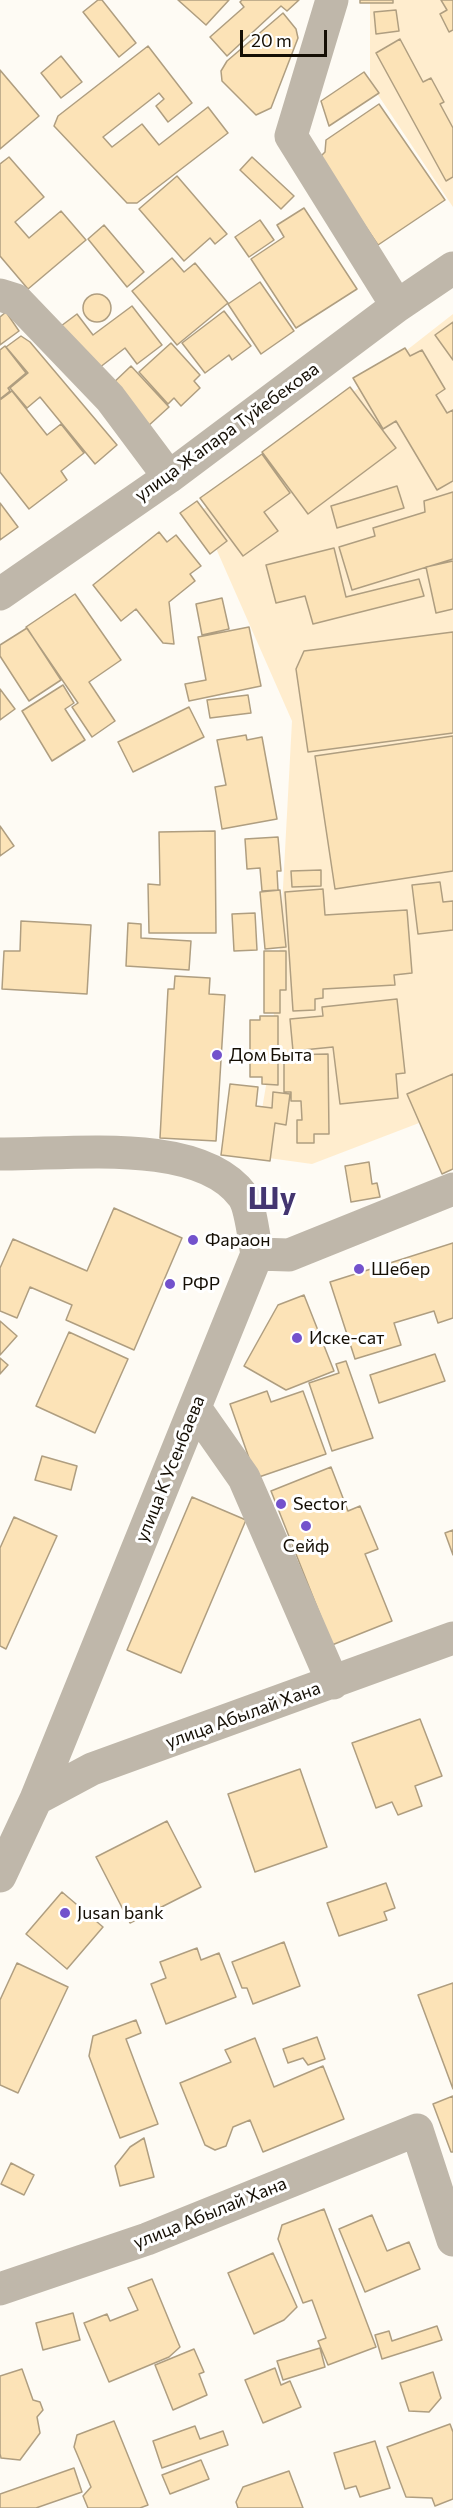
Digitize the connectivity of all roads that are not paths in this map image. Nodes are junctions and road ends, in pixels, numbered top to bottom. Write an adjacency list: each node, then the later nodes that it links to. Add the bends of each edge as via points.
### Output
1 (332, 0): 4 (street, via 291,136)
2 (453, 268): 4 (street, улица Жапара Туйебекова)
3 (0, 295): 5 (street, via 16,300 110,398)
4 (397, 306): 5 (street, улица Жапара Туйебекова)
5 (169, 477): 6 (street, улица Жапара Туйебекова)
6 (0, 594)
7 (0, 1154): 9 (street, via 167,1155 225,1178 245,1198)
8 (453, 1189): 9 (street, via 288,1255)
9 (258, 1254): 10 (street, улица К Усенбаева)
10 (195, 1408): 12 (street, via 244,1478); 13 (street, улица К Усенбаева)
11 (453, 1638): 12 (street, улица Абылай Хана)
12 (333, 1683): 13 (street, улица Абылай Хана, via 92,1769)
13 (36, 1799): 14 (street, улица К Усенбаева)
14 (0, 1876)
15 (453, 2240): 16 (street, улица Абылай Хана, via 417,2130 147,2239)
16 (0, 2289)

